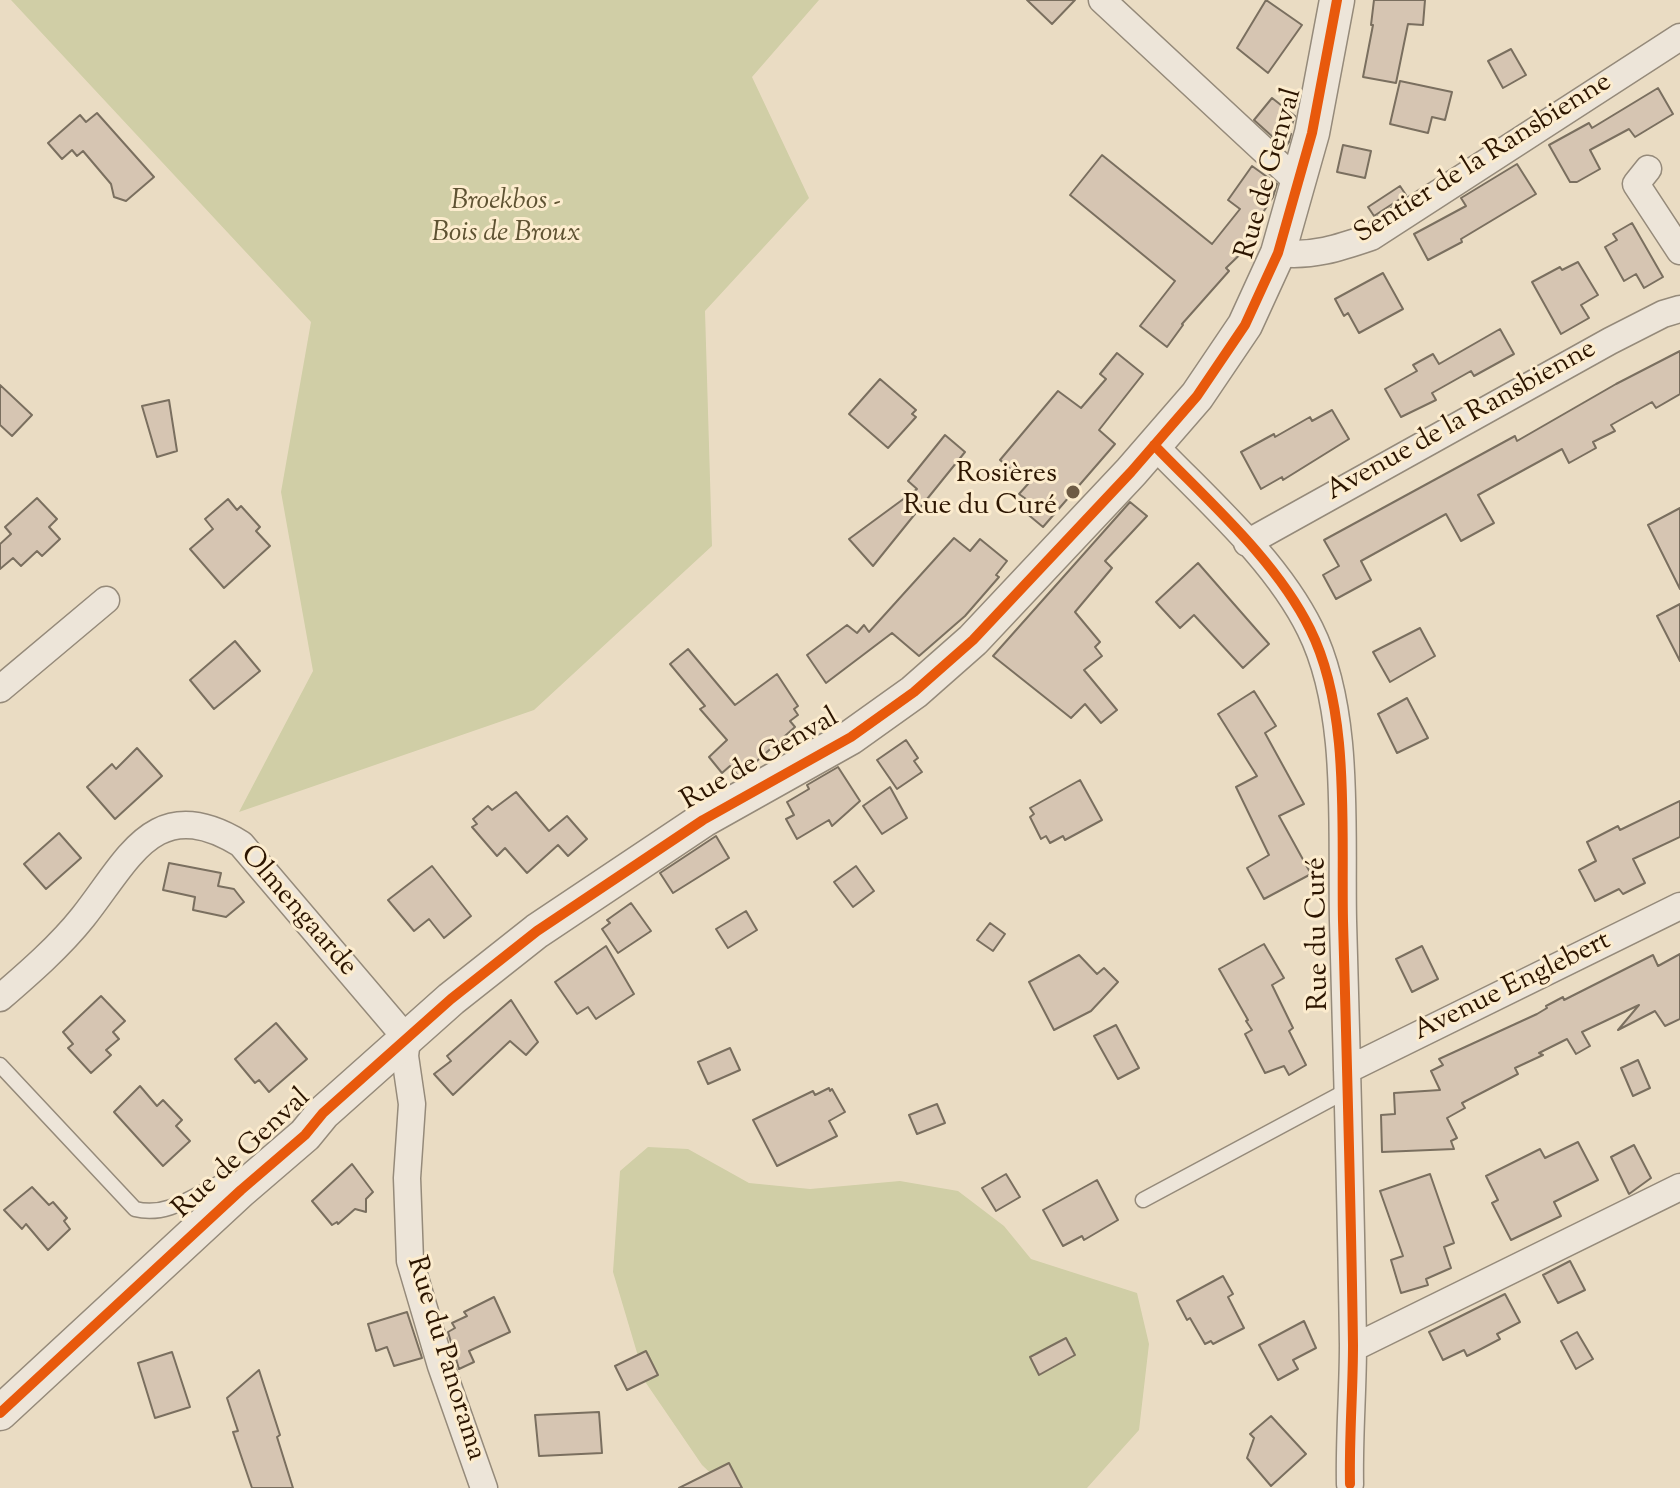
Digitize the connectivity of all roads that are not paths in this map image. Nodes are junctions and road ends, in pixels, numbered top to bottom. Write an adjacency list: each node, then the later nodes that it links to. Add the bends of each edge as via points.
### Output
1 (1102, 0): 5 (street)
2 (1337, 0): 5 (street, Rue de Genval)
3 (1680, 37): 7 (street, Sentier de la Ransbienne, via 1371,237 1334,250)
4 (1637, 178): 6 (street)
5 (1299, 183): 7 (street, Rue de Genval)
6 (1680, 251)
7 (1278, 253): 9 (street, Rue de Genval, via 1245,325 1197,396)
8 (1680, 309): 10 (street, Avenue de la Ransbienne, via 1610,341)
9 (1154, 445): 10 (street, Rue du Curé); 15 (street, Rue de Genval, via 973,640 914,692 851,737 703,820 537,931)
10 (1247, 543): 17 (street, Rue du Curé, via 1276,574 1312,631 1336,712)
11 (106, 600): 12 (street)
12 (0, 689)
13 (1680, 906): 17 (street, Avenue Englebert)
14 (0, 998): 15 (street, Olmengaarde, via 82,918 148,836 196,824 241,844)
15 (407, 1039): 19 (street, Rue de Genval); 24 (street, Rue du Panorama, via 412,1104 406,1192 410,1261)
16 (0, 1065): 19 (lane, via 135,1209 168,1209 228,1179)
17 (1348, 1080): 20 (lane); 21 (street, Rue du Curé)
18 (1680, 1187): 21 (street)
19 (241, 1190): 22 (street, Rue de Genval)
20 (1143, 1200)
21 (1353, 1348): 23 (street, Rue du Curé)
22 (0, 1413)
23 (1350, 1484)
24 (484, 1488)

